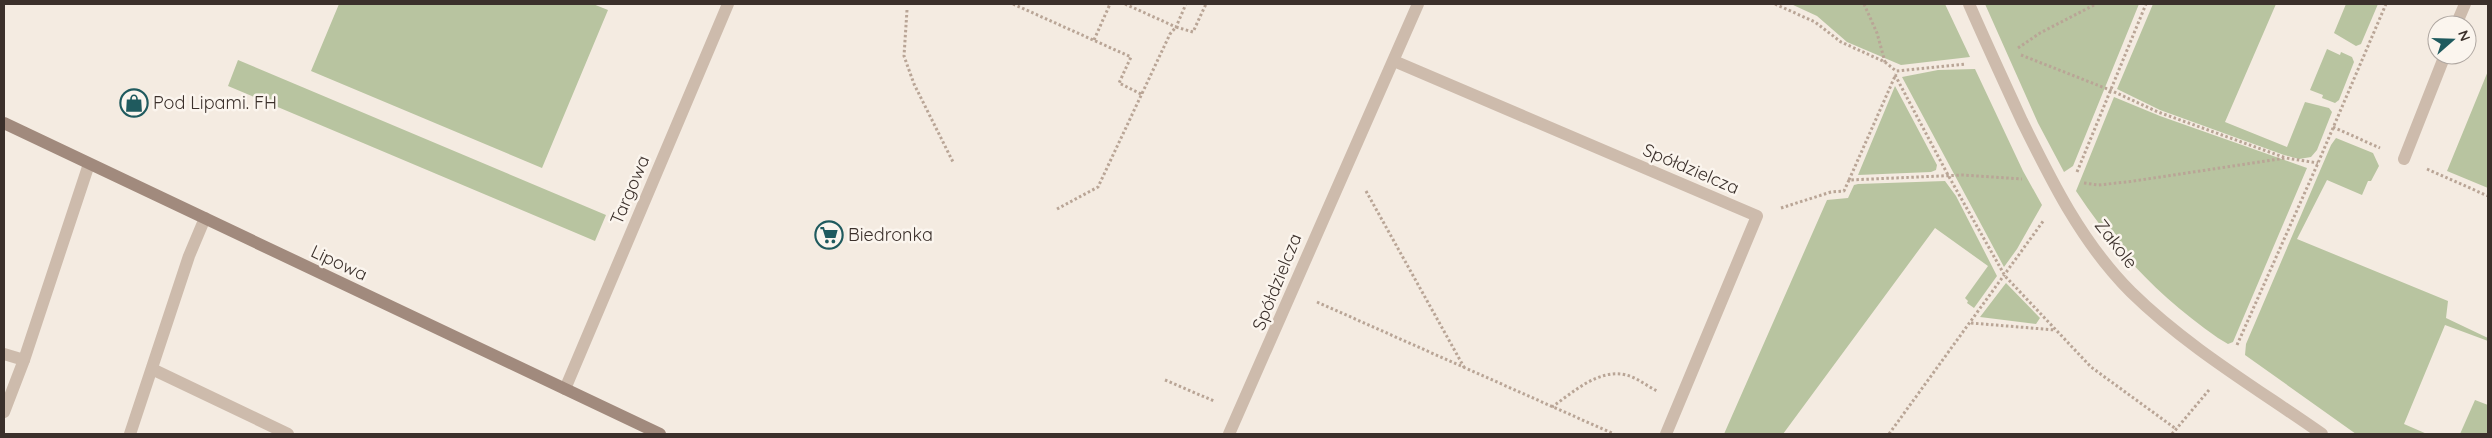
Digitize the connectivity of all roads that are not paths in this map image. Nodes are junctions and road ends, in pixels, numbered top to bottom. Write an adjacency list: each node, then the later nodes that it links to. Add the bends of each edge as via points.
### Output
1 (728, 4): 13 (street, Targowa)
2 (1418, 4): 4 (street, Spółdzielcza)
3 (1969, 4): 20 (street, Zakole, via 2045,169 2093,247 2130,291 2157,315 2227,369)
4 (1394, 61): 18 (street, Spółdzielcza); 19 (street, Spółdzielcza, via 1757,216)
5 (2440, 65): 7 (street)
6 (4, 123): 8 (street, Lipowa)
7 (2404, 159)
8 (89, 164): 9 (street, Lipowa); 11 (street)
9 (205, 218): 12 (street, via 189,256); 13 (street, Lipowa)
10 (4, 354): 11 (street)
11 (24, 360): 14 (street)
12 (152, 369): 15 (street); 16 (street)
13 (565, 389): 17 (street, Lipowa)
14 (4, 412)
15 (130, 434)
16 (288, 434)
17 (660, 434)
18 (1229, 434)
19 (1666, 434)
20 (2322, 434)

